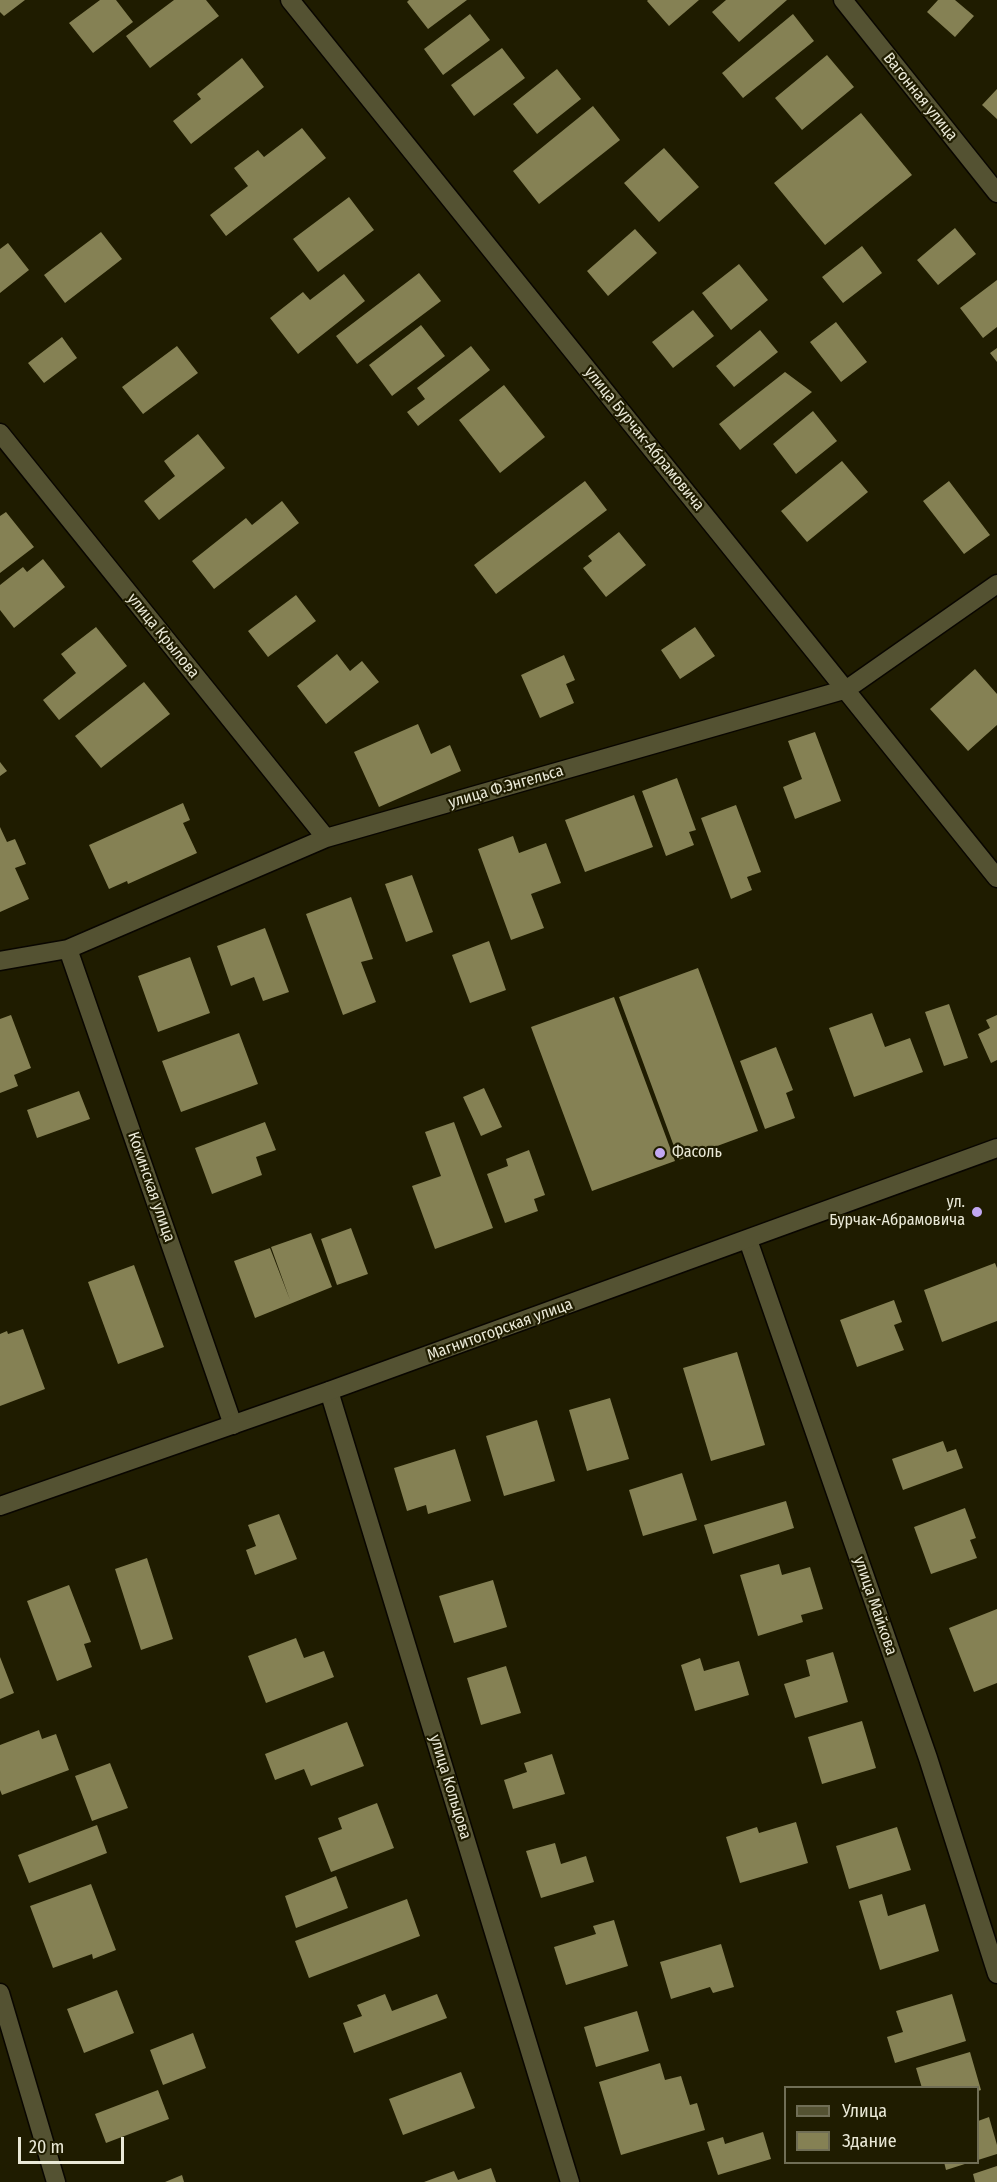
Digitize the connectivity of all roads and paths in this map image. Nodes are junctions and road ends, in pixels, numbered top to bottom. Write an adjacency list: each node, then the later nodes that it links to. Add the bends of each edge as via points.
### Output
1 (290, 0): 6 (street, улица Бурчак-Абрамовича)
2 (843, 0): 3 (street, Вагонная улица)
3 (997, 193)
4 (0, 433): 7 (street, улица Крылова)
5 (997, 584): 6 (street, улица Ф.Энгельса)
6 (847, 689): 7 (street, улица Ф.Энгельса); 8 (street, улица Бурчак-Абрамовича)
7 (326, 838): 9 (street, улица Ф.Энгельса)
8 (997, 878)
9 (68, 949): 10 (street, улица Ф.Энгельса); 14 (street, Кокинская улица)
10 (0, 961)
11 (997, 1148): 12 (street, Магнитогорская улица)
12 (748, 1240): 13 (street, Магнитогорская улица); 16 (street, улица Майкова, via 928,1758)
13 (329, 1391): 14 (street, Магнитогорская улица); 19 (street, улица Кольцова)
14 (234, 1425): 15 (street, Магнитогорская улица)
15 (0, 1506)
16 (997, 1974)
17 (0, 1993): 18 (street)
18 (56, 2182)
19 (570, 2182)

